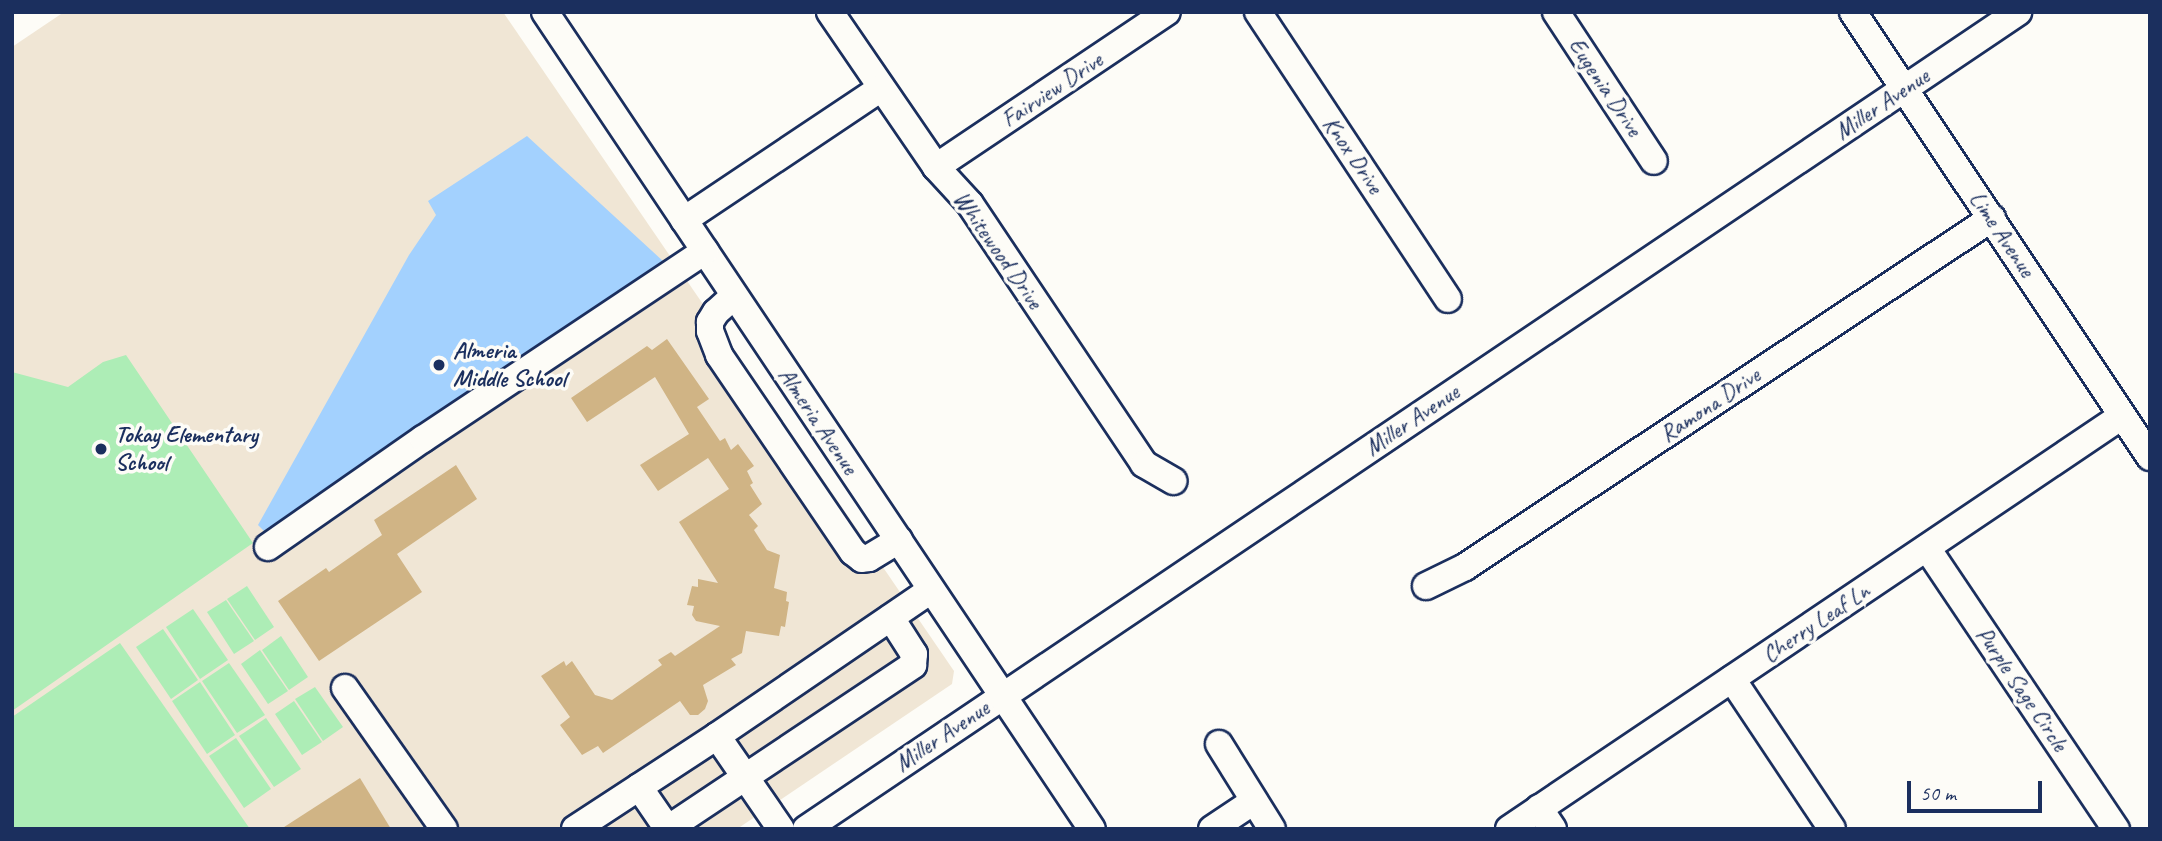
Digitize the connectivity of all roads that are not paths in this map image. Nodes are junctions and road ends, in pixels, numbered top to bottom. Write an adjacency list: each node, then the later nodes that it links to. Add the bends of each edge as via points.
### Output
1 (545, 12): 13 (street, Almeria Avenue)
2 (830, 12): 9 (street, Whitewood Drive)
3 (1167, 12): 11 (street, Fairview Drive)
4 (1258, 12): 16 (street, Knox Drive)
5 (1556, 12): 10 (street, Eugenia Drive)
6 (1853, 12): 8 (street, Lime Avenue)
7 (2018, 12): 8 (street, Miller Avenue)
8 (1905, 88): 12 (street, Lime Avenue); 28 (street, Miller Avenue)
9 (880, 89): 11 (street, Whitewood Drive); 13 (street)
10 (1654, 161)
11 (936, 167): 19 (street, Whitewood Drive, via 970,204 1144,464)
12 (1992, 218): 17 (street, Lime Avenue); 23 (street, Ramona Drive, via 1465,568)
13 (684, 220): 14 (street, Almeria Avenue)
14 (705, 251): 15 (street, Almeria Avenue); 21 (street)
15 (734, 296): 20 (street, Almeria Avenue); 20 (street, via 710,322 719,355 853,552 869,558)
16 (1448, 299)
17 (2122, 416): 18 (street, Lime Avenue); 22 (street, Cherry Leaf Ln)
18 (2150, 457)
19 (1173, 481)
20 (899, 540): 24 (street, Almeria Avenue)
21 (268, 547)
22 (1927, 548): 26 (street, Cherry Leaf Ln); 44 (street, Purple Sage Circle)
23 (1426, 586)
24 (931, 590): 25 (street); 28 (street, Almeria Avenue)
25 (891, 618): 29 (street); 31 (street, via 914,654 913,665)
26 (1732, 679): 34 (street, Cherry Leaf Ln); 43 (street)
27 (345, 688): 35 (street)
28 (1003, 695): 38 (street, Miller Avenue); 39 (street, Almeria Avenue)
29 (717, 736): 31 (street); 32 (street)
30 (1219, 744): 33 (street)
31 (745, 778): 32 (street, via 672,826 665,825); 37 (street)
32 (639, 787): 36 (street)
33 (1254, 801): 40 (street); 41 (street)
34 (1546, 818): 42 (street, Cherry Leaf Ln)
35 (444, 829)
36 (575, 829)
37 (781, 829)
38 (806, 829)
39 (1092, 829)
40 (1212, 829)
41 (1272, 829)
42 (1509, 829)
43 (1832, 829)
44 (2116, 829)

